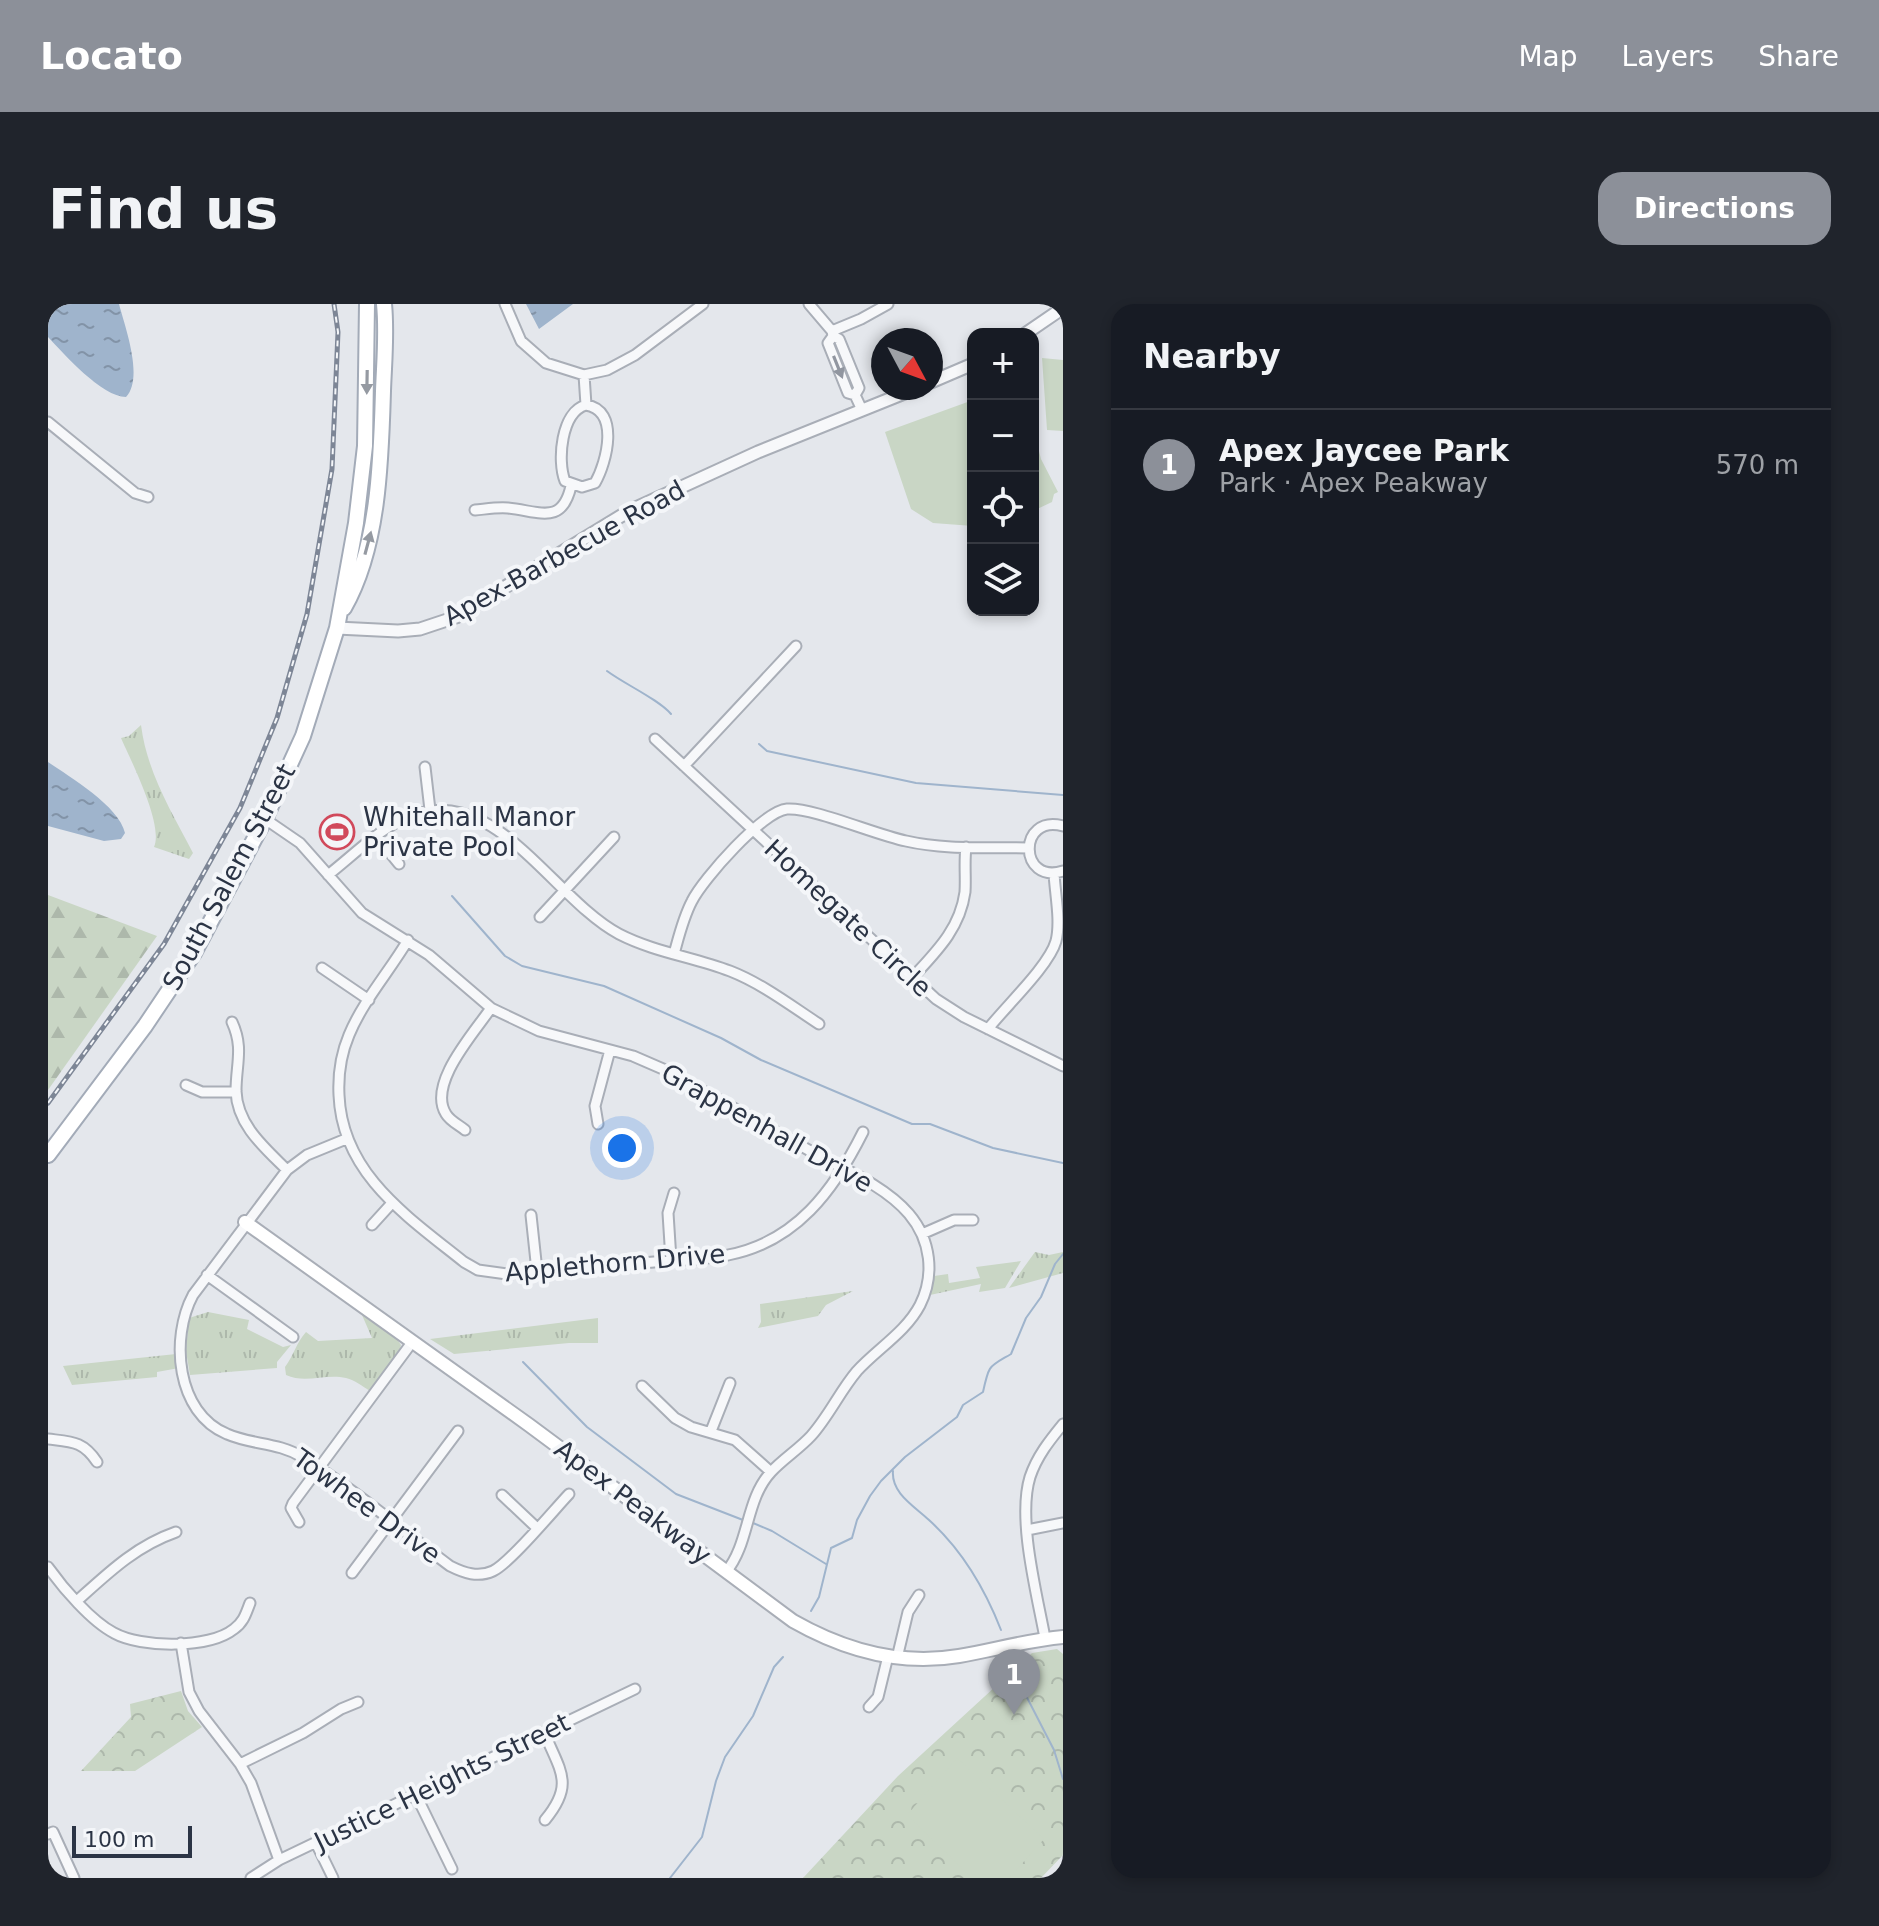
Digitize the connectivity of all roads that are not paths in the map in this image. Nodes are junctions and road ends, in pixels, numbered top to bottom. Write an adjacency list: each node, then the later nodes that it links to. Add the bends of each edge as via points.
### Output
1 (367, 304): 20 (main road, South Salem Street, one-way to 20, via 365,446)
2 (384, 304): 20 (main road, South Salem Street, one-way to 2, via 356,587 372,529 382,426)
3 (505, 304): 11 (street, via 521,341 546,363)
4 (703, 304): 11 (street, via 635,355)
5 (809, 304): 9 (street)
6 (888, 304): 9 (street)
7 (1063, 308): 8 (street)
8 (1034, 328)
9 (832, 334): 15 (street, via 828,343 848,393 855,395)
10 (967, 367): 12 (street)
11 (584, 375): 14 (street)
12 (943, 377)
13 (887, 400): 15 (street, Apex-Barbecue Road)
14 (586, 405): 17 (street, via 571,414 565,438 562,473); 17 (street, via 606,417 602,472 590,486)
15 (862, 410): 20 (street, Apex-Barbecue Road, via 629,511 456,617 409,630 377,632)
16 (48, 422): 18 (street, via 135,493)
17 (571, 486): 19 (street, via 567,501 553,513)
18 (148, 497)
19 (475, 510)
20 (338, 622): 26 (main road, South Salem Street, via 303,736)
21 (796, 646): 23 (street)
22 (655, 739): 23 (street, Homegate Circle)
23 (684, 766): 28 (street, Homegate Circle)
24 (425, 767): 25 (street)
25 (430, 810): 29 (street, via 404,818); 36 (street, via 456,811 487,822)
26 (265, 819): 35 (street, Grappenhall Drive, via 300,843); 56 (main road, South Salem Street, via 194,953)
27 (1063, 826): 32 (street, via 1039,829)
28 (752, 830): 31 (street, via 770,814 795,809 906,841); 40 (street, via 694,897); 42 (street, Homegate Circle)
29 (377, 837): 33 (street); 35 (street)
30 (614, 837): 36 (street)
31 (966, 847): 32 (street); 42 (street, via 965,888 956,923)
32 (1028, 848): 34 (street, via 1033,863 1046,872)
33 (399, 864)
34 (1058, 872): 39 (street)
35 (328, 875): 38 (street, Grappenhall Drive, via 362,913)
36 (565, 890): 37 (street); 40 (street, via 617,933)
37 (540, 917)
38 (408, 940): 43 (street, Applethorn Drive); 44 (street, Grappenhall Drive)
39 (1059, 946): 47 (street)
40 (674, 954): 46 (street, via 743,977)
41 (322, 968): 43 (street)
42 (912, 978): 47 (street, Homegate Circle, via 948,1007)
43 (369, 1000): 55 (street, Applethorn Drive, via 349,1035 341,1064 339,1098)
44 (491, 1008): 48 (street, Grappenhall Drive, via 528,1027); 53 (street, via 450,1068 440,1093 448,1117)
45 (232, 1022): 51 (street, via 239,1037)
46 (819, 1024)
47 (988, 1029): 49 (street, Homegate Circle)
48 (610, 1050): 52 (street, via 595,1106); 57 (street, Grappenhall Drive, via 663,1069)
49 (1063, 1066)
50 (186, 1085): 51 (street, via 202,1092)
51 (236, 1092): 58 (street, via 250,1131)
52 (598, 1124)
53 (465, 1130)
54 (863, 1132): 57 (street, Applethorn Drive)
55 (346, 1139): 58 (street, Towhee Drive); 60 (street, Applethorn Drive, via 370,1181)
56 (48, 1155)
57 (842, 1168): 65 (street, Grappenhall Drive, via 898,1203); 66 (street, Applethorn Drive, via 811,1212 771,1240 726,1256)
58 (287, 1170): 63 (street, Towhee Drive)
59 (674, 1193): 66 (street, via 668,1213)
60 (392, 1203): 64 (street); 67 (street, Applethorn Drive, via 471,1267 494,1274)
61 (531, 1215): 67 (street)
62 (973, 1220): 65 (street, via 954,1220)
63 (245, 1222): 68 (street, Towhee Drive); 70 (main road, Apex Peakway)
64 (372, 1225)
65 (922, 1234): 79 (street, Grappenhall Drive, via 930,1265 917,1311 856,1372 811,1436)
66 (671, 1260): 67 (street, Applethorn Drive)
67 (537, 1271)
68 (207, 1275): 69 (street); 78 (street, Towhee Drive, via 188,1305 181,1330 182,1365 197,1411 219,1431 271,1443)
69 (293, 1337)
70 (413, 1341): 78 (street); 89 (main road, Apex Peakway)
71 (730, 1383): 75 (street)
72 (642, 1386): 75 (street, via 675,1418)
73 (1063, 1424): 86 (street, via 1031,1476)
74 (458, 1431): 83 (street)
75 (711, 1431): 79 (street, via 742,1444)
76 (48, 1439): 77 (street, via 82,1445)
77 (97, 1462)
78 (319, 1468): 82 (street, via 293,1503); 83 (street, Towhee Drive)
79 (771, 1472): 89 (street, Grappenhall Drive)
80 (569, 1494): 85 (street, Towhee Drive)
81 (502, 1495): 85 (street)
82 (299, 1522)
83 (391, 1522): 85 (street, Towhee Drive, via 450,1566 474,1575 500,1567); 90 (street)
84 (1063, 1523): 86 (street)
85 (537, 1528)
86 (1027, 1530): 95 (street)
87 (176, 1532): 92 (street, via 125,1557)
88 (48, 1567): 92 (street)
89 (726, 1572): 97 (main road, Apex Peakway, via 823,1638)
90 (352, 1573)
91 (919, 1595): 97 (street)
92 (78, 1600): 96 (street, via 105,1628 122,1637)
93 (250, 1603): 96 (street, via 245,1618 230,1632)
94 (1063, 1637): 95 (main road, Apex Peakway)
95 (1045, 1638): 97 (main road, Apex Peakway, via 938,1659)
96 (181, 1643): 102 (street, via 195,1704)
97 (893, 1657): 100 (street)
98 (635, 1689): 101 (street, Justice Heights Street)
99 (358, 1702): 102 (street)
100 (869, 1707)
101 (544, 1732): 103 (street, Justice Heights Street); 104 (street, via 563,1781 559,1803)
102 (240, 1764): 107 (street)
103 (416, 1795): 106 (street, Justice Heights Street); 108 (street)
104 (545, 1820)
105 (50, 1833): 109 (street)
106 (316, 1843): 107 (street, Justice Heights Street); 111 (street)
107 (279, 1860): 110 (street, Justice Heights Street)
108 (452, 1869)
109 (74, 1878)
110 (251, 1878)
111 (333, 1878)

